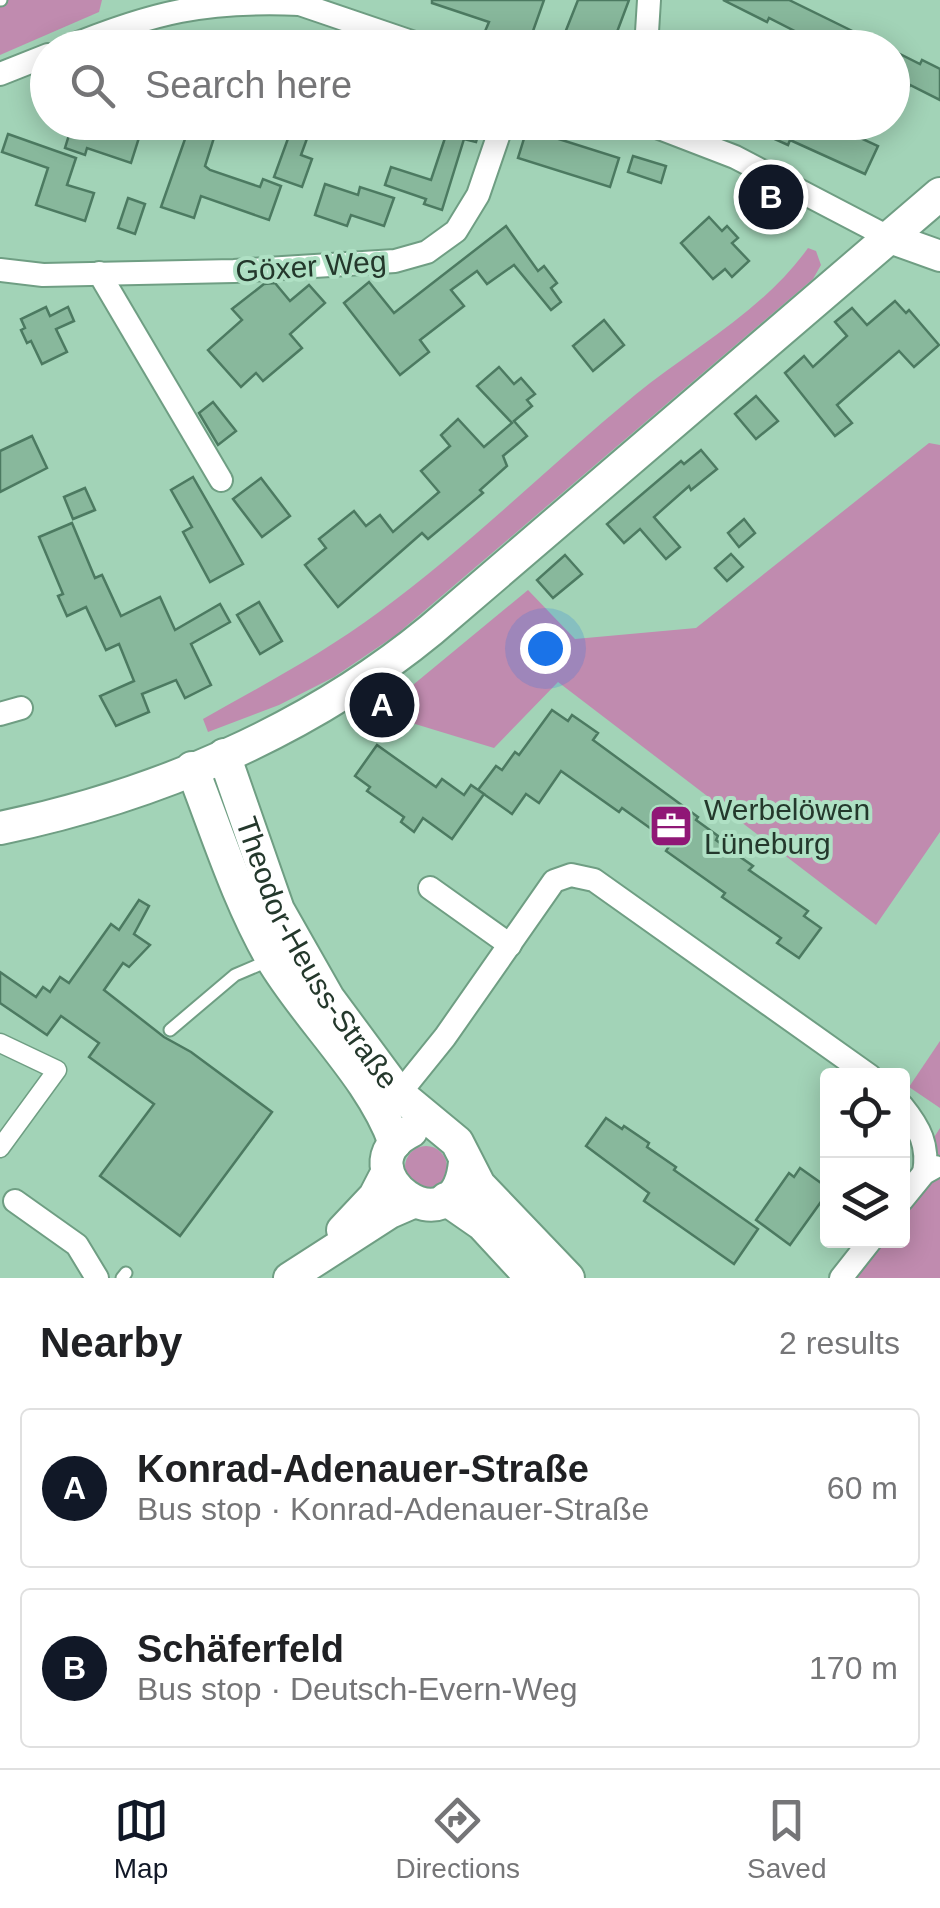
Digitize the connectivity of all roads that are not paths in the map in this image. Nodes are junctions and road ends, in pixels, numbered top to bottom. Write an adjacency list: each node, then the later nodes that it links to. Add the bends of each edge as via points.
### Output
1 (649, 0): 6 (street)
2 (294, 2): 3 (street); 5 (street)
3 (134, 10): 4 (street)
4 (98, 30)
5 (376, 30)
6 (647, 30)
7 (30, 62): 8 (street)
8 (0, 74)
9 (497, 140): 15 (street, Göxer Weg, via 469,212 427,252 372,264)
10 (689, 140): 12 (street, via 750,164)
11 (940, 194): 12 (main road)
12 (890, 238): 13 (street); 17 (main road, via 374,676)
13 (940, 256)
14 (0, 270): 15 (street, Göxer Weg)
15 (99, 273): 16 (street)
16 (221, 480)
17 (224, 755): 18 (main road); 26 (main road, Theodor-Heuss-Straße, via 278,910 328,998)
18 (192, 768): 19 (main road); 22 (main road, Theodor-Heuss-Straße)
19 (0, 828)
20 (430, 888): 21 (street)
21 (510, 945): 25 (street, via 554,881 571,875 594,880); 26 (street)
22 (272, 958): 23 (lane, via 235,976); 30 (main road, Theodor-Heuss-Straße, via 374,1099 386,1120)
23 (170, 1030)
24 (0, 1044): 29 (street, via 57,1070)
25 (859, 1068)
26 (399, 1094): 28 (main road, Theodor-Heuss-Straße)
27 (910, 1116): 32 (street)
28 (440, 1130): 30 (main road, via 415,1129); 31 (main road, Theodor-Heuss-Straße, via 457,1142)
29 (0, 1148)
30 (391, 1156): 35 (main road, Theodor-Heuss-Straße, via 396,1190); 37 (street, via 374,1196)
31 (464, 1162): 35 (main road, via 457,1190); 41 (main road, Theodor-Heuss-Straße)
32 (932, 1169): 33 (street)
33 (910, 1192)
34 (15, 1201): 38 (street, via 77,1244)
35 (429, 1201): 37 (street, via 390,1213); 40 (main road, Theodor-Heuss-Straße, via 482,1224)
36 (864, 1248): 42 (street)
37 (315, 1260): 39 (street)
38 (96, 1278)
39 (289, 1278)
40 (532, 1278)
41 (568, 1278)
42 (841, 1278)

